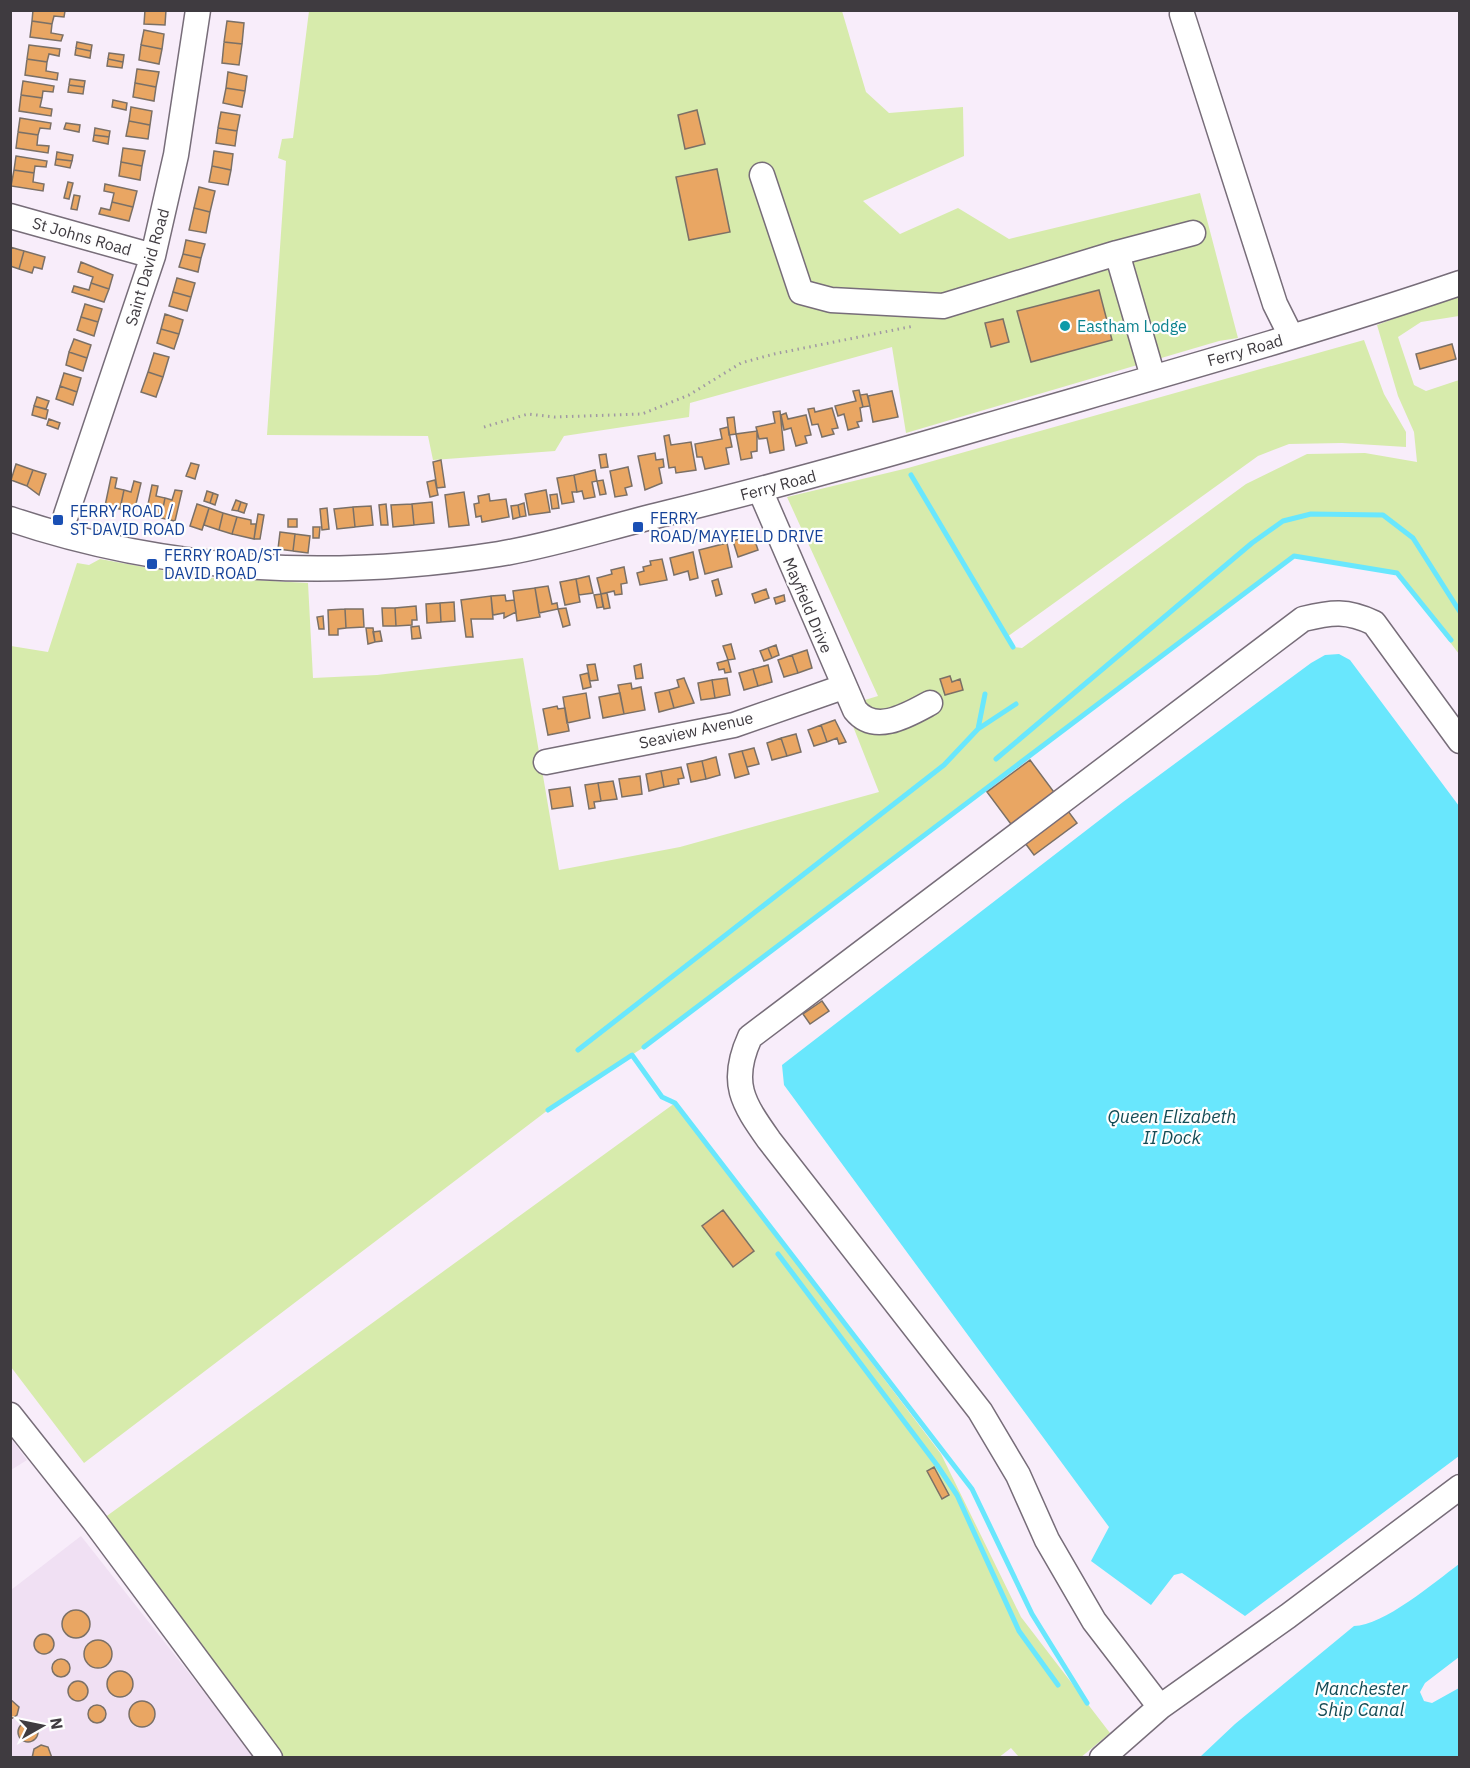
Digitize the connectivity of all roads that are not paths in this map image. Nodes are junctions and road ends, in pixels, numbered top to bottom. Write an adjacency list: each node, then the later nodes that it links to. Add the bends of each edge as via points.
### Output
1 (198, 10): 7 (street, Saint David Road, via 176,155)
2 (1182, 14): 9 (street, via 1275,304)
3 (762, 175): 6 (street, via 801,292 831,300 943,306)
4 (10, 216): 7 (street, St Johns Road)
5 (1193, 233): 6 (street)
6 (1117, 253): 10 (street)
7 (153, 256): 12 (street, Saint David Road)
8 (1460, 283): 9 (street, Ferry Road)
9 (1291, 336): 10 (street, Ferry Road)
10 (1153, 377): 11 (street, Ferry Road)
11 (760, 490): 13 (street, Ferry Road, via 501,554 318,570 236,568 179,560 61,536); 14 (street, Mayfield Drive)
12 (66, 515)
13 (10, 519)
14 (843, 687): 15 (street, Mayfield Drive, via 859,715 873,722 891,720); 17 (street, Seaview Avenue, via 734,725)
15 (930, 703)
16 (1460, 741): 20 (street, via 1374,623 1354,613 1327,613 1303,619 750,1037 744,1051 739,1080 745,1106 980,1411 1094,1621)
17 (546, 762)
18 (10, 1415): 21 (street)
19 (1460, 1487): 20 (street)
20 (1160, 1707): 22 (street)
21 (270, 1758)
22 (1102, 1758)

